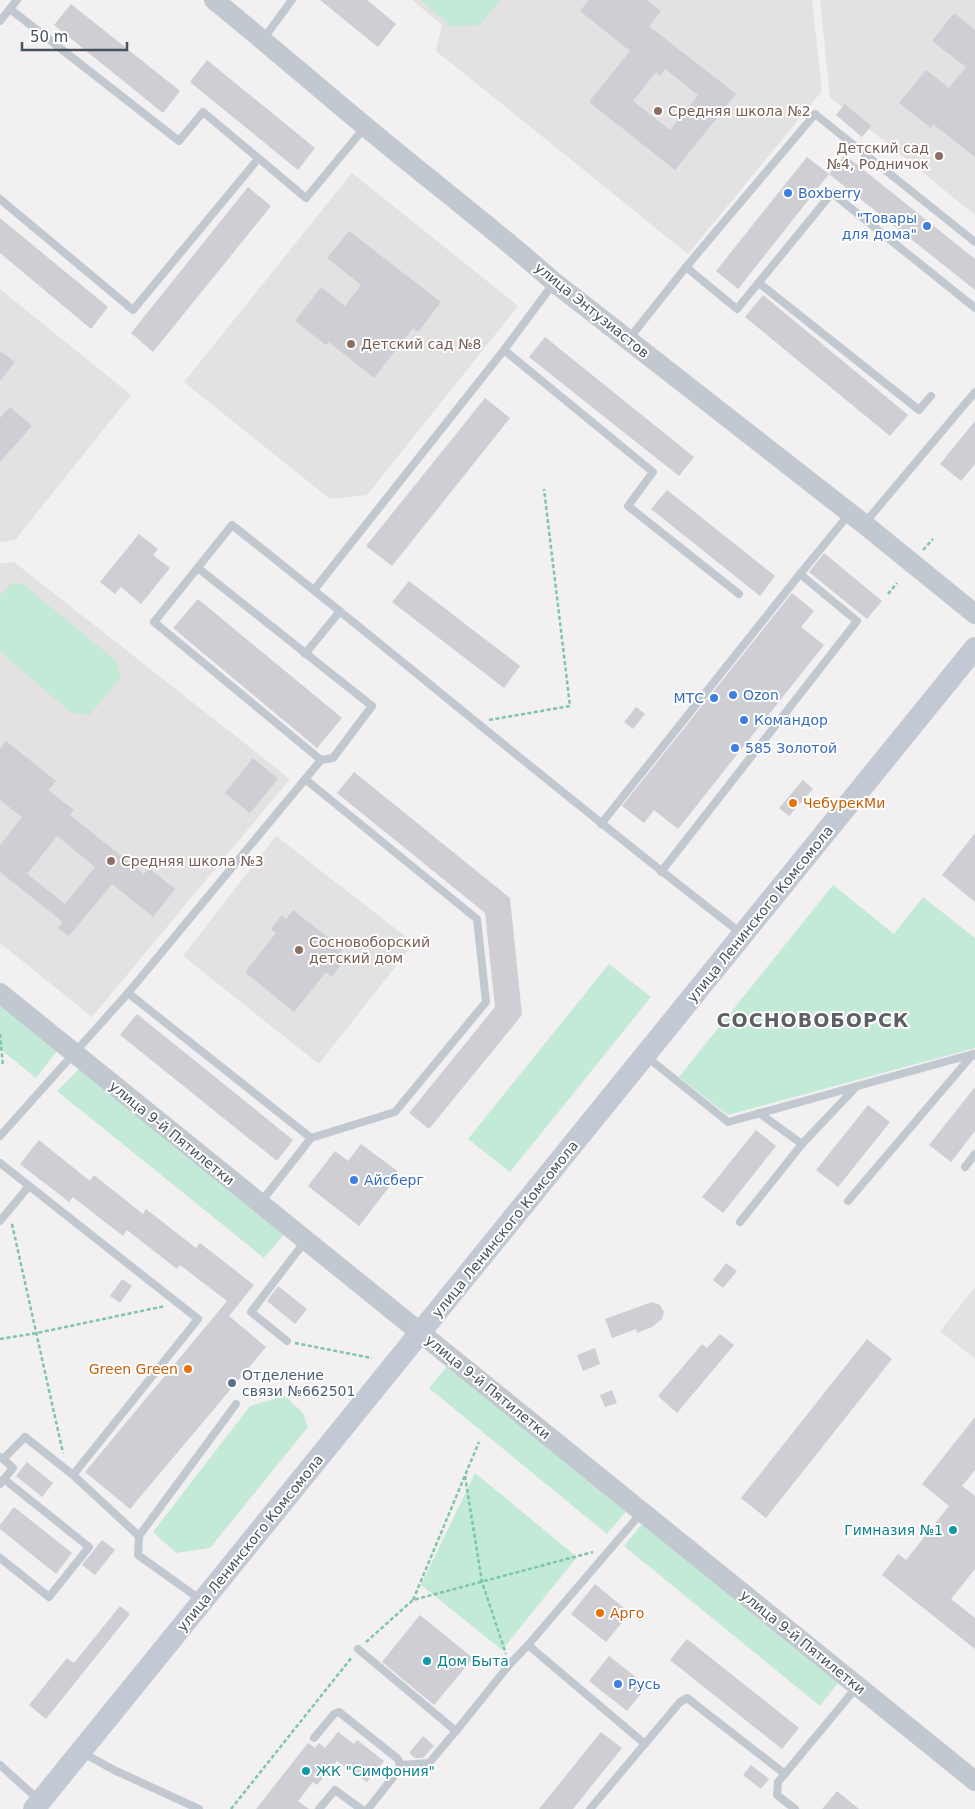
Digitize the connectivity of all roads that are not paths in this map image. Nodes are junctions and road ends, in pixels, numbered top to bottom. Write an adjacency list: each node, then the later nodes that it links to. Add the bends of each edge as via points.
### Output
1 (17, 0): 4 (lane)
2 (214, 0): 6 (street, улица Энтузиастов)
3 (292, 0): 6 (lane)
4 (10, 9): 5 (lane); 8 (lane, via 179,141 203,112)
5 (0, 21)
6 (263, 39): 7 (street, улица Энтузиастов)
7 (365, 127): 8 (lane, via 306,198); 12 (street, улица Энтузиастов)
8 (258, 159): 9 (lane, via 133,310)
9 (0, 199)
10 (975, 242): 11 (lane, via 815,114)
11 (686, 268): 13 (lane, via 737,309); 15 (lane)
12 (554, 282): 15 (street, улица Энтузиастов); 16 (lane)
13 (759, 283): 14 (lane, via 832,193); 18 (lane, via 919,410)
14 (975, 308)
15 (628, 340): 19 (street, улица Энтузиастов)
16 (504, 350): 22 (lane); 23 (lane, via 653,472 628,506)
17 (975, 392): 19 (lane)
18 (930, 396)
19 (857, 519): 21 (lane); 25 (street, улица Энтузиастов)
20 (198, 568): 22 (lane, via 232,525); 27 (lane); 28 (lane, via 154,622)
21 (800, 574): 30 (lane); 31 (lane, via 857,622)
22 (314, 590): 24 (lane)
23 (739, 594)
24 (340, 611): 27 (lane); 30 (lane)
25 (975, 614)
26 (975, 648): 32 (main road, улица Ленинского Комсомола)
27 (305, 654): 28 (lane, via 372,706 333,758)
28 (321, 760): 29 (lane)
29 (305, 779): 33 (lane); 41 (lane, via 477,919 486,1002 395,1112)
30 (601, 824): 31 (lane)
31 (661, 872): 32 (lane)
32 (743, 934): 36 (main road, улица Ленинского Комсомола)
33 (128, 993): 35 (lane); 41 (lane)
34 (0, 994): 35 (street, улица 9-й Пятилетки)
35 (73, 1053): 40 (lane); 48 (street, улица 9-й Пятилетки)
36 (645, 1055): 39 (lane, via 728,1122); 52 (main road, улица Ленинского Комсомола)
37 (974, 1055): 38 (lane); 47 (lane)
38 (856, 1087): 39 (lane); 42 (lane)
39 (759, 1113): 42 (lane)
40 (0, 1136)
41 (311, 1138): 48 (lane)
42 (802, 1144): 50 (lane)
43 (975, 1154): 45 (lane)
44 (0, 1163): 46 (lane)
45 (965, 1167)
46 (29, 1186): 49 (lane); 56 (lane, via 198,1319)
47 (848, 1201)
48 (260, 1204): 51 (street, улица 9-й Пятилетки)
49 (0, 1221)
50 (740, 1222)
51 (306, 1240): 52 (street, улица 9-й Пятилетки); 53 (lane, via 251,1312)
52 (420, 1333): 58 (street, улица 9-й Пятилетки); 61 (main road, улица Ленинского Комсомола)
53 (286, 1341)
54 (236, 1404): 59 (lane)
55 (1, 1458): 56 (lane, via 25,1438); 57 (lane, via 13,1468)
56 (70, 1473): 59 (lane)
57 (2, 1481): 60 (lane, via 90,1547 49,1597)
58 (642, 1512): 62 (lane); 64 (street, улица 9-й Пятилетки)
59 (139, 1536): 61 (lane, via 138,1555)
60 (0, 1558)
61 (203, 1601): 68 (main road, улица Ленинского Комсомола)
62 (528, 1645): 65 (lane); 67 (lane)
63 (358, 1649): 65 (lane)
64 (858, 1686): 71 (lane); 72 (street, улица 9-й Пятилетки)
65 (456, 1731): 70 (lane, via 428,1763)
66 (314, 1738): 70 (lane, via 339,1712 398,1758)
67 (645, 1744): 71 (lane, via 687,1698); 78 (lane)
68 (80, 1752): 73 (main road, улица Ленинского Комсомола); 74 (lane)
69 (0, 1765): 73 (lane)
70 (400, 1765): 77 (lane)
71 (785, 1774): 79 (lane, via 778,1782 777,1795)
72 (975, 1781)
73 (37, 1805)
74 (199, 1809)
75 (319, 1809): 76 (lane, via 335,1790)
76 (361, 1809)
77 (368, 1809)
78 (590, 1809)
79 (795, 1809)

